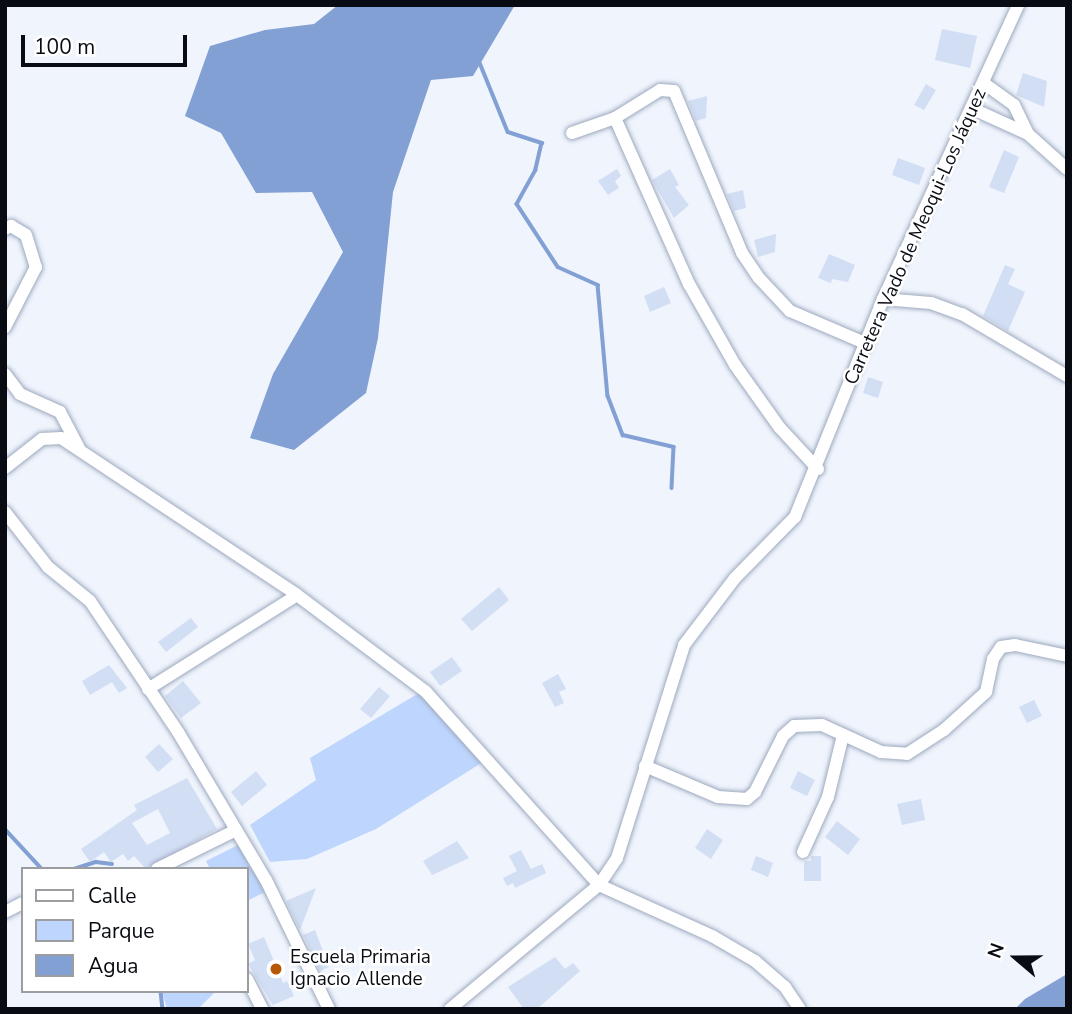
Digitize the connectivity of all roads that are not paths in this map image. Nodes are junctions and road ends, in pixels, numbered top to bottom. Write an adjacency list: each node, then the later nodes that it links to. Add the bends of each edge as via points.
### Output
1 (1018, 5): 2 (street, Carretera Vado de Meoqui-Los Jáquez)
2 (985, 84): 3 (street, Carretera Vado de Meoqui-Los Jáquez); 6 (street, via 1014,105)
3 (973, 110): 6 (street); 9 (street, Carretera Vado de Meoqui-Los Jáquez)
4 (615, 118): 5 (street); 11 (street, via 660,90 674,91 742,253 759,278 790,311); 16 (street, via 689,284 735,365 780,428)
5 (572, 133)
6 (1028, 134): 7 (street)
7 (1067, 169)
8 (5, 229): 10 (street, via 12,226 26,234 36,267)
9 (883, 299): 11 (street, Carretera Vado de Meoqui-Los Jáquez); 13 (street, via 931,303 962,314)
10 (5, 327)
11 (865, 343): 16 (street, Carretera Vado de Meoqui-Los Jáquez)
12 (5, 374): 14 (street, via 20,394 60,412)
13 (1067, 376)
14 (79, 449): 15 (street, via 50,436); 18 (street)
15 (5, 468)
16 (818, 469): 22 (street, Carretera Vado de Meoqui-Los Jáquez, via 795,517 735,578 684,645)
17 (5, 512): 20 (street, via 48,567 90,601)
18 (297, 595): 20 (street); 28 (street, via 426,692)
19 (1067, 656): 21 (street, via 1015,645 1001,647 986,692 944,730 907,754 881,752)
20 (148, 689): 23 (street)
21 (843, 736): 22 (street, via 822,726 794,726 783,736 755,792 736,801); 24 (street, via 825,806)
22 (645, 766): 28 (street, Carretera Vado de Meoqui-Los Jáquez, via 620,851)
23 (236, 830): 25 (street); 33 (street)
24 (803, 852)
25 (185, 856): 26 (street); 27 (street)
26 (161, 867)
27 (190, 867)
28 (598, 885): 34 (street, Carretera Vado de Meoqui-Los Jáquez); 35 (street, via 712,936 755,961 785,987)
29 (21, 904): 30 (street)
30 (5, 912)
31 (248, 981): 32 (street)
32 (262, 1009)
33 (329, 1009)
34 (450, 1009)
35 (800, 1009)

